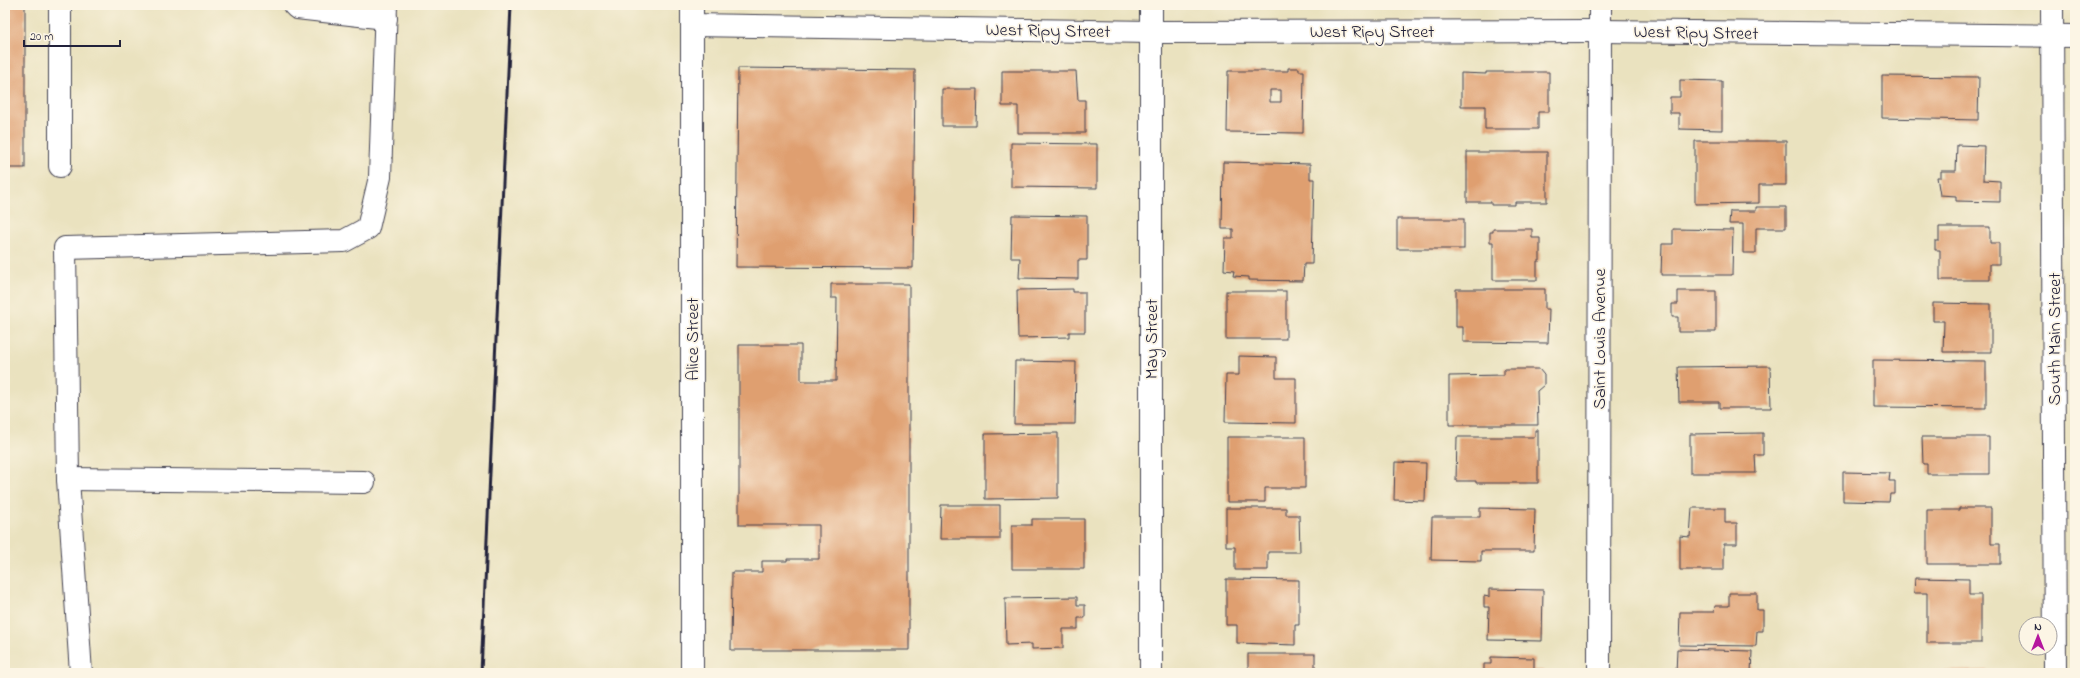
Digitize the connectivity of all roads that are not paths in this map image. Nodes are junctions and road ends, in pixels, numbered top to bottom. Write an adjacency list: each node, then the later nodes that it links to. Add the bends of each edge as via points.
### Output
1 (60, 5): 12 (street)
2 (294, 5): 6 (street, via 297,8)
3 (1151, 5): 9 (street, May Street)
4 (1600, 5): 8 (street, Saint Louis Avenue)
5 (2052, 5): 10 (street, South Main Street)
6 (386, 11): 13 (street, via 380,177 368,228 344,241 324,243 65,248)
7 (692, 15): 9 (street, West Ripy Street); 16 (street, Alice Street)
8 (1600, 30): 9 (street, West Ripy Street); 10 (street, West Ripy Street); 18 (street, Saint Louis Avenue)
9 (1151, 32): 17 (street, May Street)
10 (2052, 36): 11 (street, West Ripy Street); 19 (street, South Main Street)
11 (2075, 36)
12 (60, 166)
13 (68, 479): 14 (street); 15 (street)
14 (364, 482)
15 (82, 673)
16 (692, 673)
17 (1151, 673)
18 (1599, 673)
19 (2055, 673)

